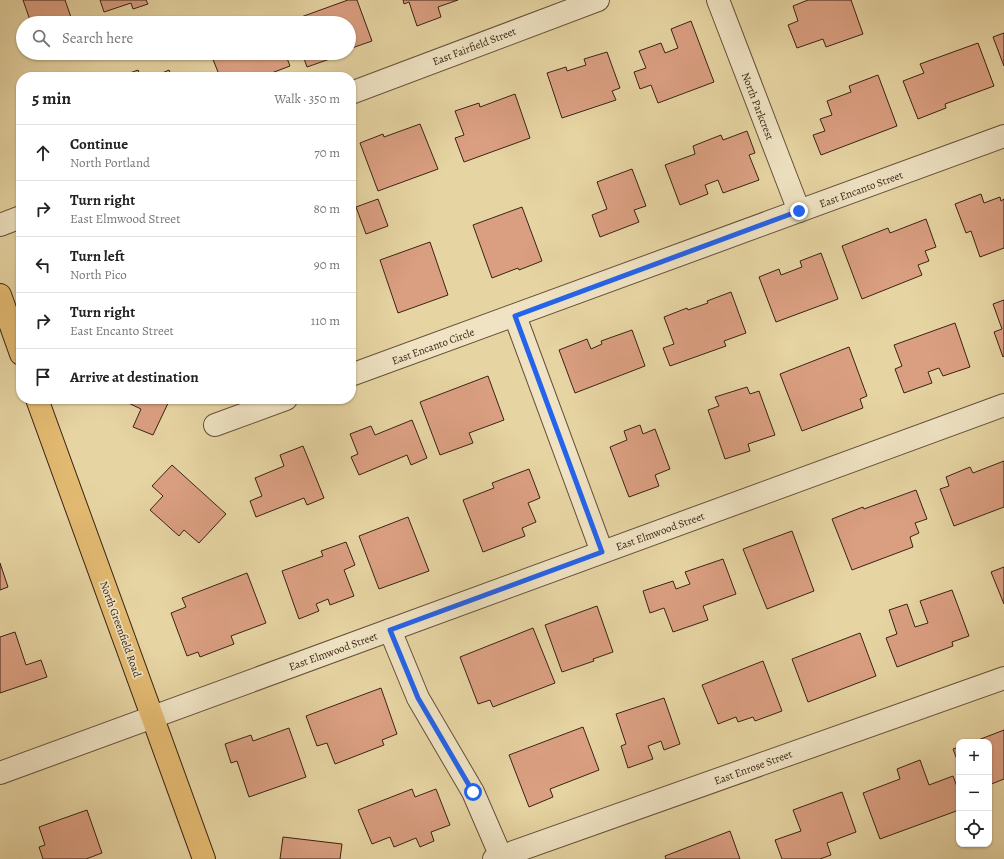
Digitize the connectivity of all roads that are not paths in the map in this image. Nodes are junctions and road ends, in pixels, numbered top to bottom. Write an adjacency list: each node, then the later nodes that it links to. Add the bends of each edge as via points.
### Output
1 (598, 0): 3 (street, East Fairfield Street)
2 (718, 0): 5 (street, North Parkcrest)
3 (356, 91)
4 (1004, 136): 5 (street, East Encanto Street)
5 (799, 211): 9 (street, East Encanto Street)
6 (16, 219): 7 (street)
7 (0, 225)
8 (0, 296): 10 (main road)
9 (515, 316): 11 (street, East Encanto Circle); 16 (street)
10 (16, 340)
11 (356, 373)
12 (39, 404): 19 (main road, North Greenfield Road)
13 (272, 404): 15 (street)
14 (1004, 405): 16 (street, East Elmwood Street)
15 (215, 425)
16 (602, 552): 17 (street, East Elmwood Street)
17 (390, 630): 19 (street, East Elmwood Street); 21 (street, via 418,698 473,792)
18 (1004, 678): 21 (street, East Enrose Street)
19 (152, 717): 20 (street, East Elmwood Street); 22 (main road, North Greenfield Road)
20 (0, 773)
21 (499, 858)
22 (204, 859)

